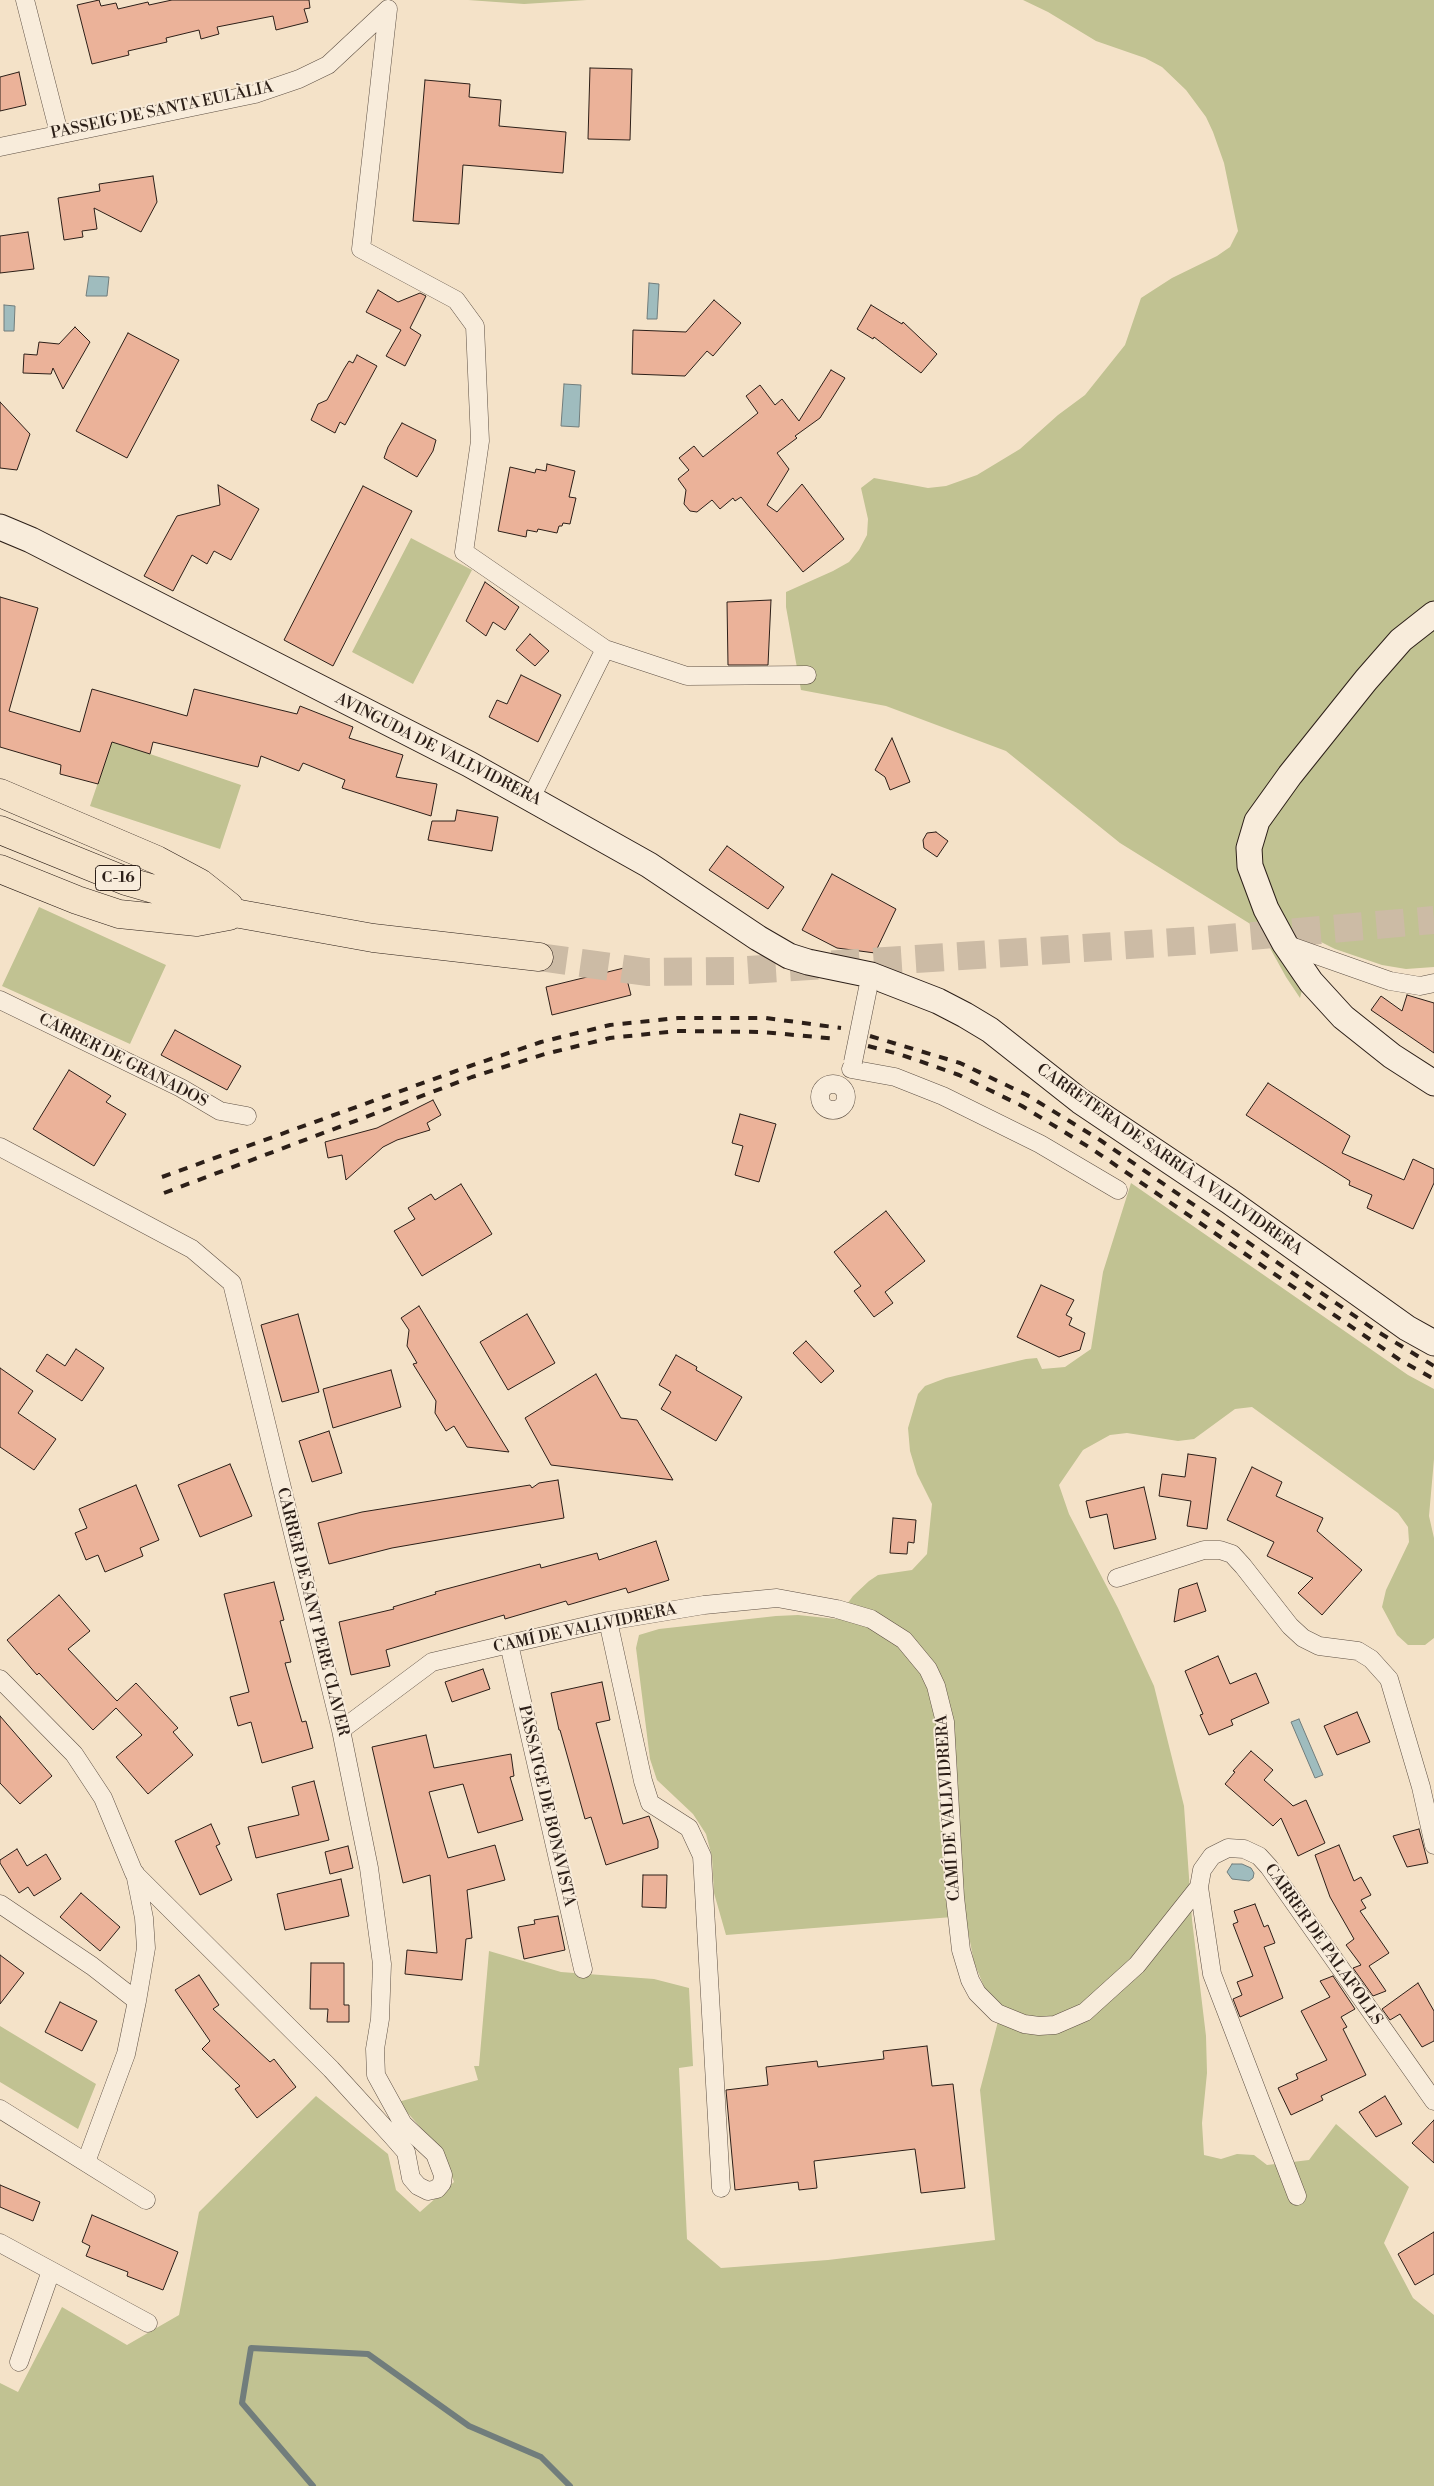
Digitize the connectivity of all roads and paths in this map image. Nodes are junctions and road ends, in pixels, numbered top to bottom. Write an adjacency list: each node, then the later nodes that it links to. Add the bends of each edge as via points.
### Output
1 (25, 0): 3 (street)
2 (382, 5): 3 (street, PASSEIG DE SANTA EULÀLIA, via 328,65 299,79 255,94); 7 (street, via 360,249 456,300 475,326 480,441 464,552)
3 (59, 133): 4 (street, PASSEIG DE SANTA EULÀLIA)
4 (0, 147)
5 (0, 527): 11 (main road, AVINGUDA DE VALLVIDRERA, via 31,540)
6 (1434, 614): 16 (main road, via 1401,640 1366,680 1256,821 1249,848 1250,866 1266,909)
7 (605, 649): 8 (street, via 687,676); 11 (street)
8 (807, 675)
9 (0, 778): 13 (highway)
10 (0, 793): 13 (highway)
11 (531, 798): 18 (main road, AVINGUDA DE VALLVIDRERA, via 649,865 788,956)
12 (0, 830): 15 (highway, C-16, via 126,881)
13 (97, 835): 15 (highway, via 157,860 200,884)
14 (0, 869): 15 (highway, via 119,914 197,922)
15 (240, 914): 17 (highway, C-16, via 374,938)
16 (1285, 944): 19 (street, via 1390,981 1420,986); 22 (main road, via 1311,982 1343,1018)
17 (539, 957)
18 (870, 982): 21 (street, bridge); 27 (main road, CARRETERA DE SARRIÀ A VALLVIDRERA, via 938,1001 990,1030 1080,1101 1229,1201 1407,1328)
19 (1434, 983)
20 (0, 1000): 24 (street, CARRER DE GRANADOS, via 181,1088 220,1111)
21 (852, 1065): 23 (street); 26 (street, via 944,1096 1040,1144)
22 (1434, 1083)
23 (840, 1086)
24 (247, 1116)
25 (0, 1147): 32 (street, CARRER DE SANT PERE CLAVER, via 192,1249 232,1283)
26 (1118, 1190)
27 (1434, 1343)
28 (1117, 1578): 33 (street, via 1204,1550 1220,1550 1232,1554 1303,1638 1319,1646 1358,1651 1371,1659 1389,1679 1421,1787)
29 (608, 1621): 30 (street, CAMÍ DE VALLVIDRERA); 35 (street, CAMÍ DE VALLVIDRERA, via 704,1604 777,1598 871,1619 904,1640 928,1670 942,1704 955,1896 965,1966 981,1998 1010,2020 1039,2026 1055,2024 1084,2012 1137,1965); 42 (street, via 650,1803 689,1828 702,1856)
30 (509, 1644): 32 (street, CAMÍ DE VALLVIDRERA, via 432,1662); 37 (street, PASSATGE DE BONAVISTA)
31 (0, 1679): 34 (street, via 74,1754 103,1798)
32 (341, 1730): 34 (street, CARRER DE SANT PERE CLAVER, via 369,1868 382,1964 376,2076 403,2124 435,2154 442,2175 442,2183 437,2189 428,2191 418,2186 411,2178 406,2152 392,2136 331,2069)
33 (1434, 1845)
34 (134, 1873): 38 (street, via 144,1918 146,1948)
35 (1199, 1887): 39 (street, CARRER DE PALAFOLLS, via 1206,1862 1220,1851 1236,1848 1259,1856); 43 (street, CARRER DE PALAFOLLS, via 1216,1990)
36 (0, 1904): 38 (street, via 92,1966)
37 (583, 1968)
38 (137, 2001): 41 (street, via 126,2054)
39 (1434, 2101)
40 (0, 2108): 41 (street)
41 (86, 2162): 44 (street)
42 (721, 2188)
43 (1297, 2196)
44 (146, 2200)
45 (0, 2243): 46 (street)
46 (50, 2271): 47 (street); 48 (street)
47 (148, 2323)
48 (19, 2362)

